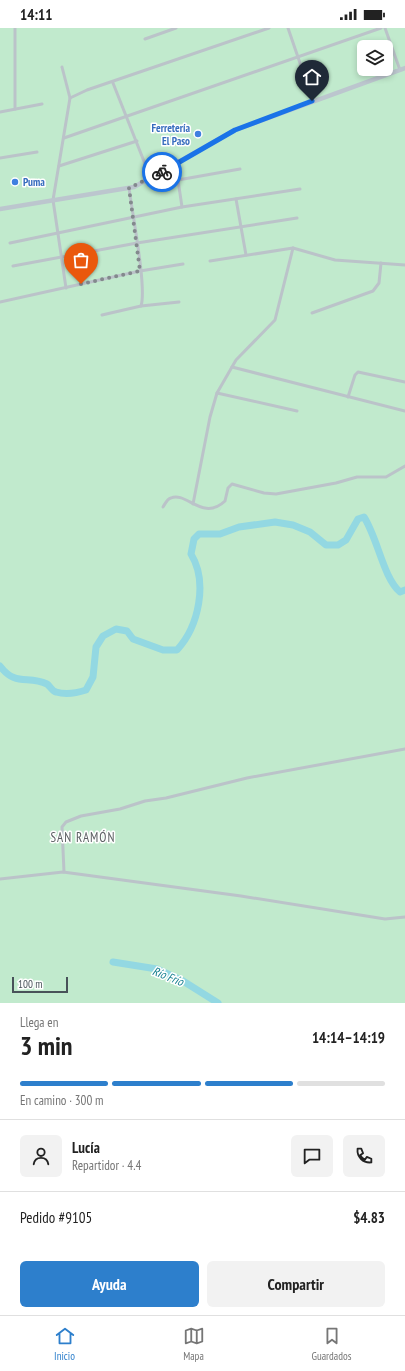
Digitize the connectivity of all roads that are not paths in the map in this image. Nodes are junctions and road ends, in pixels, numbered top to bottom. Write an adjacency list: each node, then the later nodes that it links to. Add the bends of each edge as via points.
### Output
1 (15, 28): 15 (street)
2 (176, 28): 7 (street)
3 (268, 28): 11 (street)
4 (288, 28): 8 (street)
5 (381, 28): 8 (street)
6 (385, 28): 10 (street)
7 (145, 39)
8 (297, 56): 13 (street); 17 (street)
9 (62, 67): 12 (street)
10 (403, 69): 13 (main road)
11 (113, 82): 12 (street); 17 (street)
12 (70, 98): 18 (street)
13 (312, 101): 24 (main road, via 235,130)
14 (42, 104): 15 (street)
15 (16, 109): 16 (street)
16 (0, 112)
17 (127, 115): 18 (street); 19 (street)
18 (64, 138): 22 (street)
19 (137, 142): 22 (street); 24 (street)
20 (37, 152): 21 (street)
21 (0, 158)
22 (59, 166): 28 (street)
23 (240, 169): 29 (street, via 178,180)
24 (151, 179): 25 (main road)
25 (129, 188): 28 (main road); 31 (street)
26 (300, 189): 27 (street)
27 (236, 199): 29 (street); 33 (street)
28 (53, 200): 30 (main road); 34 (street)
29 (182, 207): 31 (street)
30 (0, 209)
31 (133, 216): 34 (street); 36 (street)
32 (297, 218): 33 (street)
33 (241, 227): 36 (street); 38 (street)
34 (58, 233): 35 (street); 39 (street)
35 (10, 243)
36 (137, 243): 39 (street); 45 (street)
37 (293, 248): 38 (street); 41 (street, via 335,260); 52 (street, via 275,320)
38 (246, 255): 40 (street)
39 (62, 257): 44 (street); 46 (street)
40 (210, 261)
41 (381, 263): 43 (street); 50 (street, via 380,283 373,291)
42 (183, 264): 45 (street)
43 (405, 264)
44 (13, 266)
45 (140, 271): 46 (street); 49 (street, via 143,301)
46 (66, 288): 47 (street)
47 (0, 302)
48 (179, 302): 49 (street)
49 (141, 306): 51 (street)
50 (312, 313)
51 (102, 315)
52 (232, 367): 54 (street); 55 (street)
53 (405, 382): 55 (street, via 358,372)
54 (217, 393): 56 (street); 59 (street)
55 (348, 397): 57 (street)
56 (297, 411)
57 (405, 411)
58 (405, 466): 59 (street, via 386,477 357,477 325,486 276,494 232,484 220,506 209,509)
59 (192, 504): 60 (street, via 172,497)
60 (162, 507)
61 (405, 749): 62 (street, via 247,778 81,816 66,822 62,827)
62 (64, 872): 63 (street); 64 (street, via 385,919)
63 (0, 879)
64 (405, 917)

